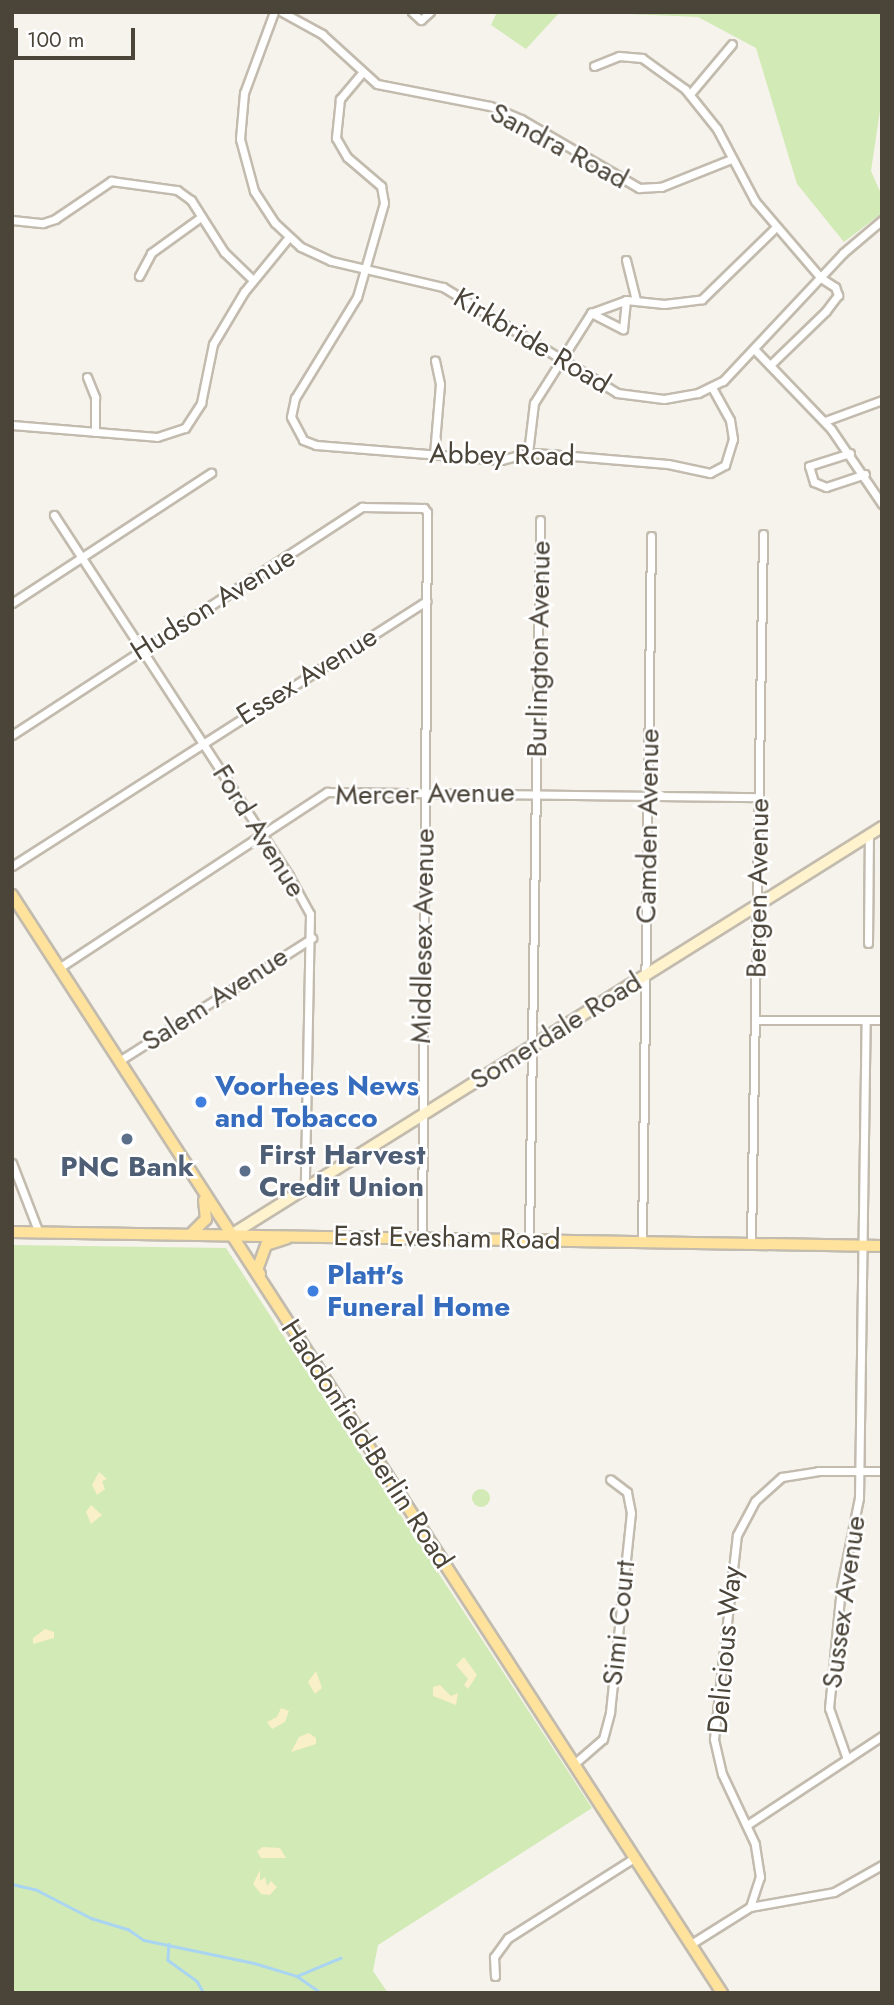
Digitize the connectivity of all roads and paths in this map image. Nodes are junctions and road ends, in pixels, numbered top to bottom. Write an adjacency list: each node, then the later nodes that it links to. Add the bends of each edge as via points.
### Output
1 (274, 12): 14 (street, via 244,93 240,139 254,191)
2 (282, 12): 7 (street, Sandra Road, via 322,34)
3 (412, 12): 4 (street, via 421,20)
4 (430, 12)
5 (732, 44): 8 (street)
6 (594, 66): 8 (street, via 619,56 642,58)
7 (361, 74): 9 (street, Sandra Road, via 388,88 478,104 521,119 639,188 661,187); 16 (street, via 340,99 335,125 340,148 381,186 383,195)
8 (690, 94): 9 (street, via 717,129)
9 (731, 159): 13 (street, via 743,184)
10 (201, 217): 11 (street, via 191,200 177,190 117,180 104,183 55,219 43,223); 17 (street, via 151,253); 19 (street, via 224,252)
11 (12, 220)
12 (882, 220): 18 (street, Kirkbride Road)
13 (776, 227): 18 (street); 21 (street, via 702,299 664,304)
14 (289, 237): 16 (street, Kirkbride Road, via 313,254); 19 (street)
15 (626, 260): 21 (street)
16 (363, 268): 24 (street, Kirkbride Road, via 443,287); 35 (street, Abbey Road, via 356,297 298,390 293,426 303,440 316,446)
17 (138, 276)
18 (821, 278): 23 (street, Kirkbride Road); 26 (street, via 838,295)
19 (253, 280): 32 (street, via 214,344 201,403 185,428 157,437)
20 (626, 300): 21 (street); 22 (street); 22 (street, via 624,329)
21 (636, 300)
22 (591, 313): 24 (street)
23 (756, 351): 26 (street); 28 (street, Kirkbride Road)
24 (559, 360): 28 (street, Kirkbride Road, via 605,388 635,397 686,396); 33 (street, via 534,403)
25 (435, 361): 35 (street, via 440,384)
26 (770, 365): 30 (street)
27 (87, 377): 32 (street, via 95,397)
28 (712, 387): 33 (street, Abbey Road, via 730,420 733,439 725,465 710,473 668,464)
29 (882, 400): 30 (street)
30 (825, 421): 34 (street)
31 (12, 425): 32 (street)
32 (95, 432)
33 (528, 453): 35 (street, Abbey Road, via 501,460)
34 (849, 453): 37 (street); 37 (street, via 809,466 811,477 826,487)
35 (434, 454)
36 (211, 473): 44 (street)
37 (865, 474): 38 (street)
38 (882, 504)
39 (424, 508): 45 (street, Middlesex Avenue); 47 (street, Hudson Avenue, via 362,507)
40 (54, 515): 44 (street, Ford Avenue)
41 (540, 520): 51 (street, Burlington Avenue)
42 (763, 534): 53 (street, Bergen Avenue)
43 (651, 536): 52 (street, Camden Avenue)
44 (83, 556): 46 (street); 47 (street, Ford Avenue)
45 (426, 601): 49 (street, Essex Avenue); 50 (street, Middlesex Avenue)
46 (12, 603)
47 (143, 649): 48 (street, Hudson Avenue); 49 (street, Ford Avenue)
48 (12, 734)
49 (203, 742): 55 (street, Ford Avenue); 57 (street, Essex Avenue)
50 (426, 792): 51 (street, Mercer Avenue); 55 (street, Mercer Avenue, via 327,792); 69 (street, Middlesex Avenue)
51 (538, 793): 52 (street, Mercer Avenue); 67 (street, Burlington Avenue)
52 (648, 794): 53 (street, Mercer Avenue); 63 (street, Camden Avenue)
53 (759, 797): 59 (street, Bergen Avenue)
54 (882, 827): 56 (main road, Somerdale Road)
55 (263, 835): 60 (street, Ford Avenue, via 305,902); 62 (street, Mercer Avenue)
56 (869, 835): 59 (main road, Somerdale Road); 61 (street)
57 (12, 866)
58 (12, 895): 62 (main road, Haddonfield-Berlin Road)
59 (758, 905): 63 (main road, Somerdale Road); 64 (street, Bergen Avenue)
60 (312, 938): 68 (street, Salem Avenue); 71 (street, Ford Avenue)
61 (868, 943)
62 (59, 968): 68 (main road, Haddonfield-Berlin Road)
63 (646, 975): 67 (main road, Somerdale Road); 80 (street, Camden Avenue)
64 (756, 1020): 65 (street); 81 (street, Bergen Avenue)
65 (866, 1020): 66 (street); 82 (street, Sussex Avenue)
66 (882, 1020)
67 (532, 1045): 69 (main road, Somerdale Road); 79 (street, Burlington Avenue)
68 (119, 1061): 72 (main road, Haddonfield-Berlin Road)
69 (419, 1115): 71 (main road, Somerdale Road); 78 (street, Middlesex Avenue)
70 (12, 1163): 74 (street)
71 (305, 1185): 76 (main road, Somerdale Road)
72 (205, 1195): 75 (main road, via 206,1219); 76 (main road, Haddonfield-Berlin Road)
73 (12, 1232): 74 (main road, East Evesham Road)
74 (39, 1233): 75 (main road, East Evesham Road)
75 (191, 1234): 76 (main road, East Evesham Road)
76 (231, 1235): 77 (main road, East Evesham Road); 84 (main road, Haddonfield-Berlin Road)
77 (293, 1236): 78 (main road, East Evesham Road); 84 (main road, via 266,1245 257,1270)
78 (422, 1238): 79 (main road, East Evesham Road)
79 (529, 1239): 80 (main road, East Evesham Road)
80 (642, 1241): 81 (main road, East Evesham Road)
81 (751, 1242): 82 (main road, East Evesham Road)
82 (863, 1246): 83 (main road, East Evesham Road); 85 (street, Sussex Avenue)
83 (882, 1246)
84 (261, 1281): 90 (main road, Haddonfield-Berlin Road)
85 (859, 1471): 86 (street, Delicious Way); 89 (street, Sussex Avenue, via 829,1700 831,1721); 91 (street, Delicious Way, via 794,1472 782,1477 755,1501 737,1535 714,1739 722,1774)
86 (882, 1471)
87 (610, 1479): 90 (street, Simi Court, via 627,1492 631,1513 610,1712 603,1739)
88 (882, 1736): 89 (street)
89 (846, 1759): 91 (street)
90 (574, 1763): 92 (main road, Haddonfield-Berlin Road)
91 (747, 1825): 94 (street, Delicious Way, via 760,1877)
92 (634, 1858): 95 (main road, Haddonfield-Berlin Road); 96 (street, via 508,1938 494,1957)
93 (882, 1865): 94 (street, via 834,1892)
94 (750, 1907): 95 (street)
95 (691, 1944): 97 (main road, Haddonfield-Berlin Road)
96 (495, 1976)
97 (722, 1993)

